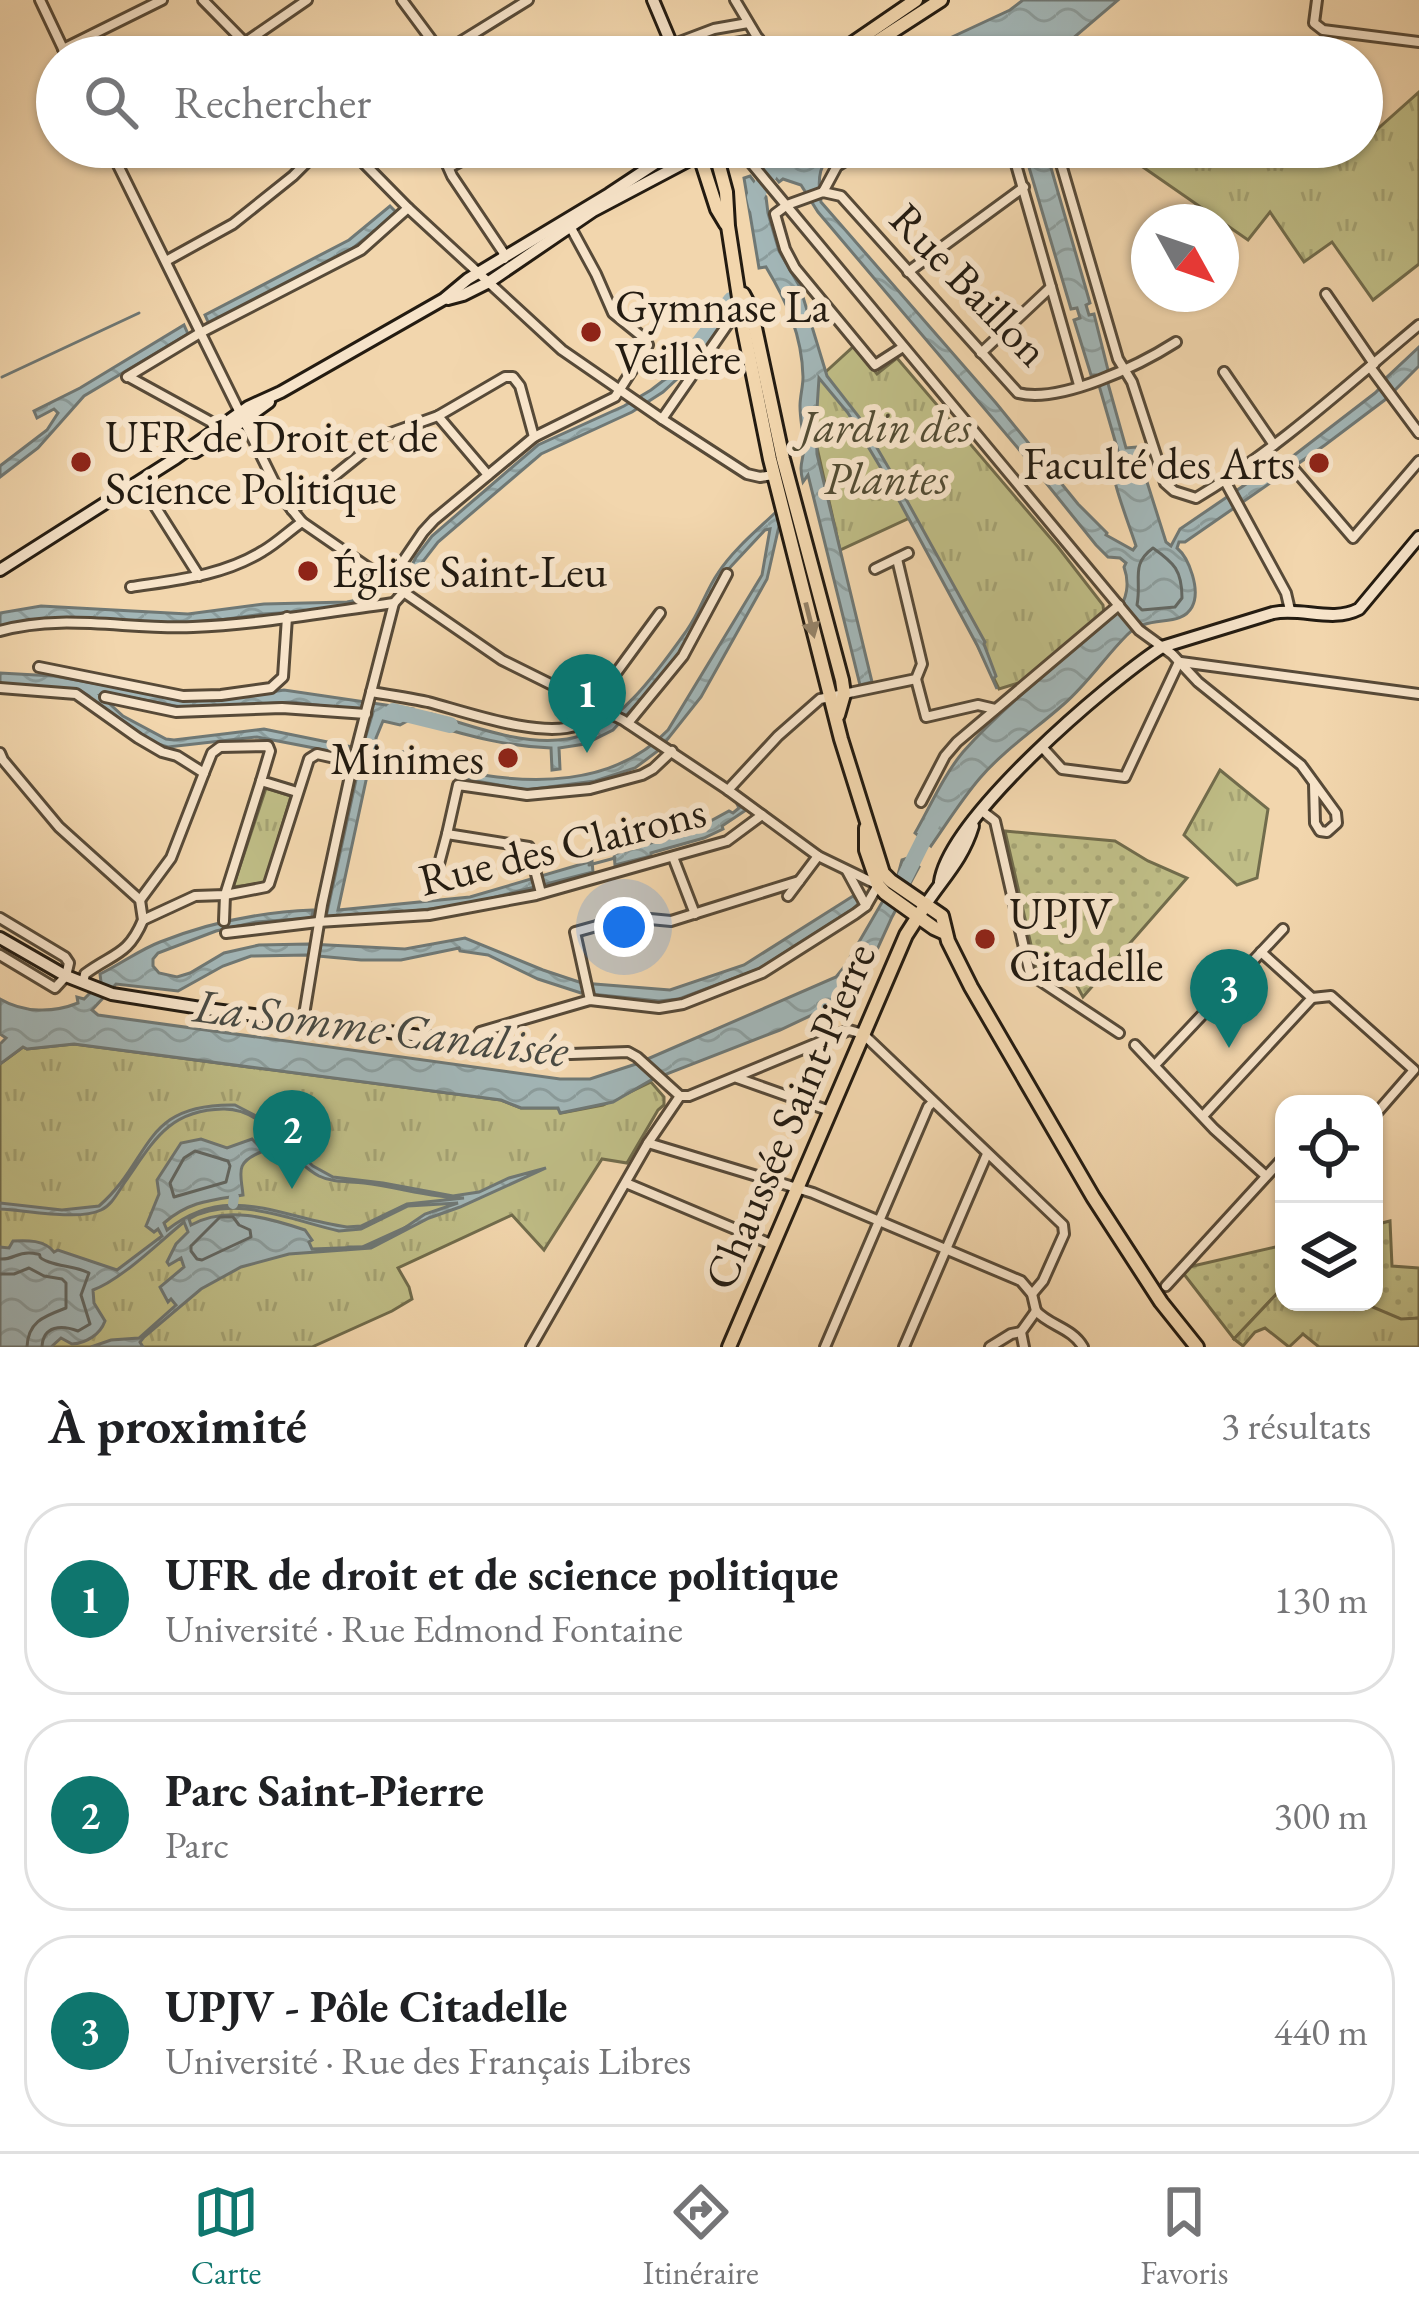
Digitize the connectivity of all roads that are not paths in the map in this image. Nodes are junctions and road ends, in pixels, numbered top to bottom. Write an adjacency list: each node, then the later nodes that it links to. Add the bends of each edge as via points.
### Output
1 (40, 0): 13 (street)
2 (162, 0): 14 (street)
3 (203, 0): 15 (street)
4 (307, 0): 16 (street)
5 (402, 0): 17 (street)
6 (528, 0): 18 (street)
7 (652, 0): 19 (main road)
8 (735, 0): 12 (street)
9 (916, 0): 22 (main road)
10 (940, 0): 23 (main road)
11 (1317, 0): 24 (street, via 1315,23 1323,30)
12 (748, 23): 20 (street); 21 (street)
13 (57, 36)
14 (96, 36)
15 (238, 36)
16 (255, 36)
17 (426, 36)
18 (470, 36)
19 (664, 36)
20 (700, 36)
21 (757, 36)
22 (864, 36)
23 (885, 36)
24 (1371, 36)
25 (1383, 38): 26 (street)
26 (1419, 42)
27 (120, 168): 46 (street)
28 (301, 168): 46 (street, via 248,214)
29 (369, 168): 42 (street)
30 (450, 168): 45 (street)
31 (647, 168): 45 (main road)
32 (669, 168): 44 (main road)
33 (704, 168): 43 (main road)
34 (720, 168): 43 (main road)
35 (755, 168): 41 (street)
36 (836, 168): 40 (street)
37 (1018, 168): 39 (street)
38 (1063, 168): 59 (street)
39 (1024, 187): 47 (street); 49 (street)
40 (824, 192): 41 (street); 47 (street, Rue Baillon, via 841,196)
41 (788, 205): 56 (street); 56 (street, via 775,214 795,268 875,365)
42 (408, 208): 48 (street); 54 (street, via 361,250)
43 (728, 226): 50 (main road)
44 (571, 228): 48 (main road); 62 (street, via 613,313 649,345)
45 (504, 259): 48 (main road)
46 (166, 261): 54 (street)
47 (908, 272): 57 (street, Rue Baillon)
48 (484, 278): 62 (street, via 562,350); 64 (main road)
49 (1051, 286): 57 (street); 61 (street)
50 (739, 289): 52 (main road); 74 (main road, via 751,309)
51 (1326, 294): 58 (street)
52 (742, 313): 65 (street); 74 (main road)
53 (1419, 326): 58 (street)
54 (200, 333): 64 (street); 66 (street, via 128,377)
55 (1176, 342): 59 (street)
56 (903, 347): 91 (street)
57 (981, 353): 61 (street, Rue Baillon, via 1018,393)
58 (1372, 365): 67 (street); 69 (street)
59 (1122, 372): 61 (street); 76 (street, via 1165,483 1196,498)
60 (1224, 372): 69 (street)
61 (1078, 385)
62 (620, 389): 65 (street); 68 (street)
63 (438, 416): 68 (street, via 506,377 518,380); 75 (street); 78 (street, via 385,435)
64 (241, 418): 66 (main road); 70 (main road); 78 (street)
65 (662, 419): 74 (street, via 747,474)
66 (217, 428): 70 (street); 71 (main road)
67 (1419, 433)
68 (534, 436): 75 (street)
69 (1274, 445): 76 (street)
70 (192, 454): 71 (main road)
71 (176, 458): 83 (main road)
72 (1419, 460): 73 (street, via 1353,538)
73 (1294, 469)
74 (780, 474): 103 (main road, one-way to 103); 103 (main road, via 835,645)
75 (488, 475): 87 (street, via 423,532)
76 (1225, 481): 92 (street)
77 (146, 492): 86 (street)
78 (292, 510): 79 (street)
79 (302, 522): 86 (street, via 263,551); 87 (street)
80 (1419, 537): 92 (main road, via 1351,614)
81 (908, 553): 82 (street)
82 (897, 559): 84 (street); 99 (street, via 922,664)
83 (0, 569)
84 (874, 569)
85 (728, 574): 107 (street, via 683,656)
86 (199, 576): 88 (street)
87 (389, 582): 89 (street)
88 (131, 587)
89 (404, 593): 90 (street); 104 (street, via 502,660)
90 (394, 603): 94 (street); 105 (street)
91 (1119, 605): 96 (street); 106 (street)
92 (1290, 610): 96 (main road)
93 (659, 613): 104 (street)
94 (287, 617): 95 (street); 100 (street, via 283,677 271,688 195,696)
95 (0, 631)
96 (1162, 647): 97 (street); 109 (main road)
97 (1179, 662): 102 (street); 109 (street, via 1126,777 1062,769); 114 (street)
98 (39, 667): 100 (street)
99 (916, 679): 103 (street); 106 (street, via 926,717 977,705)
100 (117, 682): 105 (street, via 109,698 176,712)
101 (0, 688): 112 (street, via 76,694)
102 (1419, 694)
103 (837, 695): 115 (street, via 820,699); 126 (main road, via 866,850)
104 (592, 704): 105 (street, via 578,725 555,729 409,698); 107 (street)
105 (368, 705): 111 (street)
106 (996, 709): 117 (street, via 945,756)
107 (622, 719): 108 (street)
108 (664, 746): 115 (street); 120 (street, via 653,769 590,789 527,795 458,785)
109 (1042, 747): 118 (main road)
110 (0, 753): 130 (street, via 59,827)
111 (356, 756): 116 (street, via 317,754); 137 (street)
112 (204, 773): 113 (street, via 220,747 268,746); 130 (street, via 171,857)
113 (261, 781): 116 (street); 128 (street)
114 (1314, 784): 114 (street, via 1315,823 1327,832 1336,813)
115 (728, 790): 119 (street)
116 (297, 792): 128 (street, via 269,884)
117 (921, 802)
118 (982, 811): 132 (main road); 149 (street, via 995,821 1030,974)
119 (762, 815): 121 (street); 122 (street, Rue des Clairons, via 727,841)
120 (447, 834): 123 (street); 127 (street, via 526,845)
121 (818, 856): 124 (street); 125 (street)
122 (673, 857): 127 (street, Rue des Clairons); 133 (street)
123 (439, 865)
124 (847, 870): 126 (street); 131 (street)
125 (799, 881): 129 (street); 133 (street)
126 (884, 886): 131 (street); 132 (main road)
127 (540, 890): 137 (street, Rue des Clairons, via 429,915)
128 (225, 895): 135 (street, via 195,896); 136 (street)
129 (788, 896)
130 (140, 900): 135 (street)
131 (866, 906): 146 (street, via 762,973 682,1004)
132 (922, 910): 148 (main road, Chaussée Saint-Pierre); 179 (main road, via 945,933 1112,1229)
133 (695, 914): 146 (street, via 629,917 575,932)
134 (0, 918): 143 (street, via 65,957)
135 (143, 920): 144 (street, via 125,950 85,974)
136 (224, 921)
137 (318, 924): 139 (street, Rue des Clairons); 147 (street)
138 (1282, 928): 141 (street)
139 (226, 933)
140 (0, 938): 143 (main road)
141 (1261, 952): 145 (street); 152 (street)
142 (0, 955): 143 (street, via 55,988)
143 (66, 976): 144 (main road)
144 (88, 985): 147 (main road)
145 (1312, 998): 156 (street, via 1331,996 1414,1070); 158 (street)
146 (590, 1000): 150 (street)
147 (304, 1021): 150 (main road)
148 (863, 1034): 153 (street, via 849,1030); 155 (street); 157 (main road, Chaussée Saint-Pierre)
149 (1119, 1034)
150 (467, 1041): 154 (street, via 628,1052)
151 (1135, 1045): 152 (street)
152 (1155, 1065): 158 (street)
153 (736, 1077): 154 (street); 157 (street)
154 (680, 1096): 159 (street)
155 (933, 1102): 160 (street); 165 (street)
156 (1383, 1106)
157 (830, 1111): 164 (main road, Chaussée Saint-Pierre)
158 (1203, 1116): 162 (street)
159 (648, 1143): 163 (street); 164 (street)
160 (987, 1154): 167 (street); 169 (street, via 1064,1228)
161 (1275, 1166): 162 (street)
162 (1266, 1176): 168 (street)
163 (626, 1184): 166 (street); 172 (street)
164 (797, 1188): 165 (street); 166 (main road, Chaussée Saint-Pierre)
165 (879, 1220): 167 (street); 174 (street)
166 (773, 1245): 173 (main road, Chaussée Saint-Pierre)
167 (945, 1249): 169 (street, via 1021,1281); 175 (street)
168 (1166, 1286)
169 (1032, 1294): 170 (street)
170 (1036, 1310): 171 (street); 178 (street)
171 (1021, 1332): 176 (street); 177 (street)
172 (531, 1347)
173 (729, 1347)
174 (825, 1347)
175 (904, 1347)
176 (990, 1347)
177 (1024, 1347)
178 (1083, 1347)
179 (1197, 1347)

